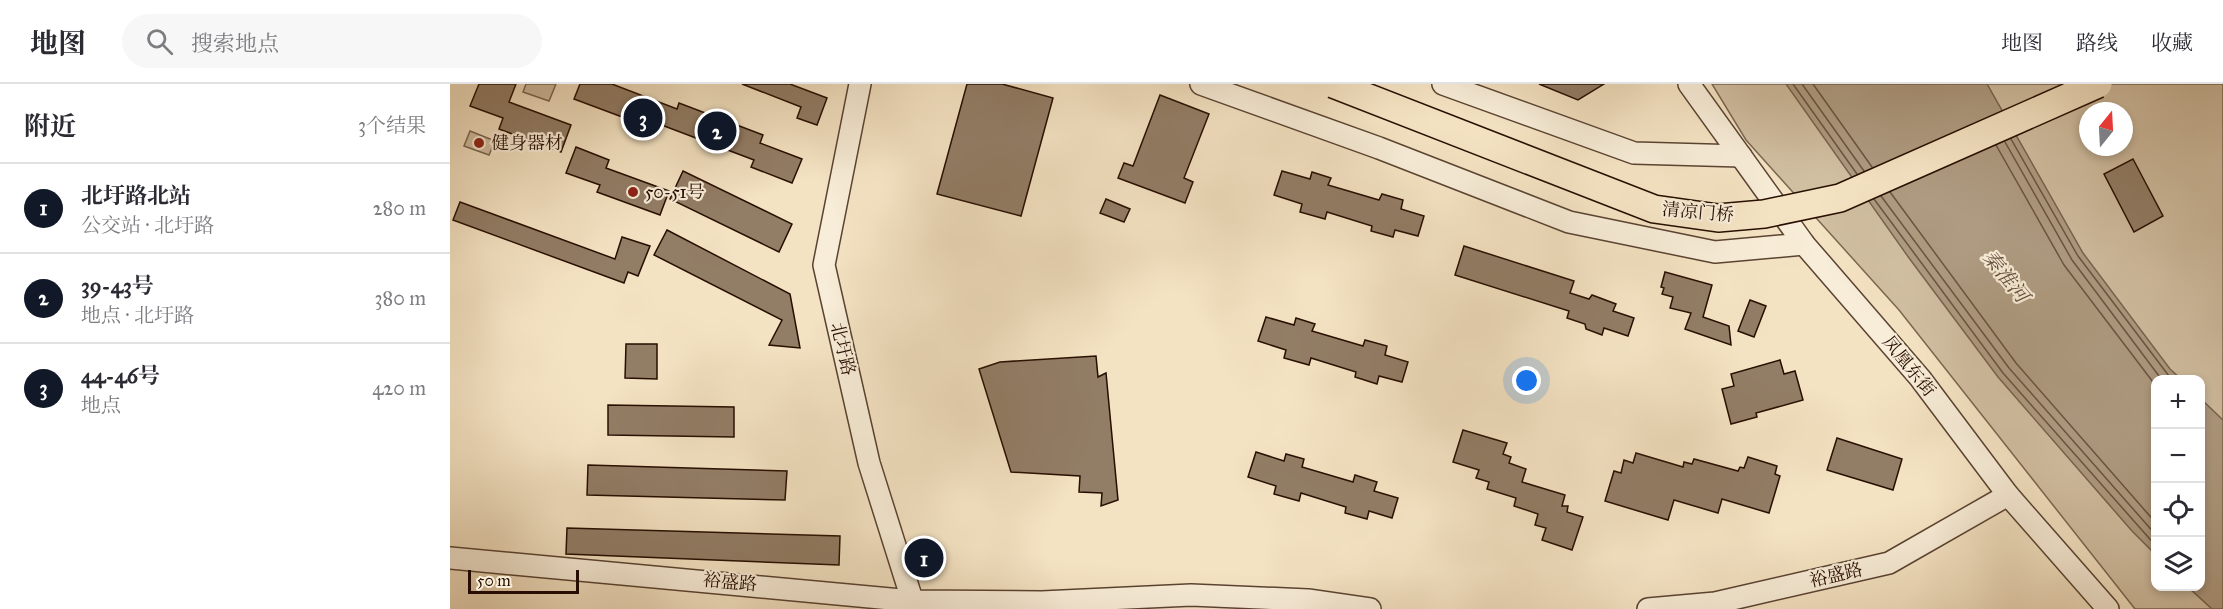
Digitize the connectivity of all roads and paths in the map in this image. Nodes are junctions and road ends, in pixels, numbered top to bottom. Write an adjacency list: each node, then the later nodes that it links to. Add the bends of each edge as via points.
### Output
1 (860, 84): 11 (street, 北圩路, via 824,265 869,463)
2 (1201, 84): 8 (street, via 1569,222 1715,252)
3 (1333, 84): 6 (main road, 清凉门桥, bridge, via 1654,209 1718,218 1764,214 1840,198)
4 (1443, 84): 7 (street, via 1634,153)
5 (1689, 84): 7 (street, 凤凰东街)
6 (2098, 84)
7 (1742, 156): 8 (street, 凤凰东街)
8 (1804, 244): 9 (street, 凤凰东街, via 1920,378)
9 (2008, 495): 13 (street, 裕盛路, via 1889,563 1715,603); 14 (street, 凤凰东街)
10 (450, 558): 11 (street, 裕盛路)
11 (914, 605): 12 (street, 裕盛路, via 1191,595 1308,600)
12 (1370, 609)
13 (1648, 609)
14 (2108, 609)

